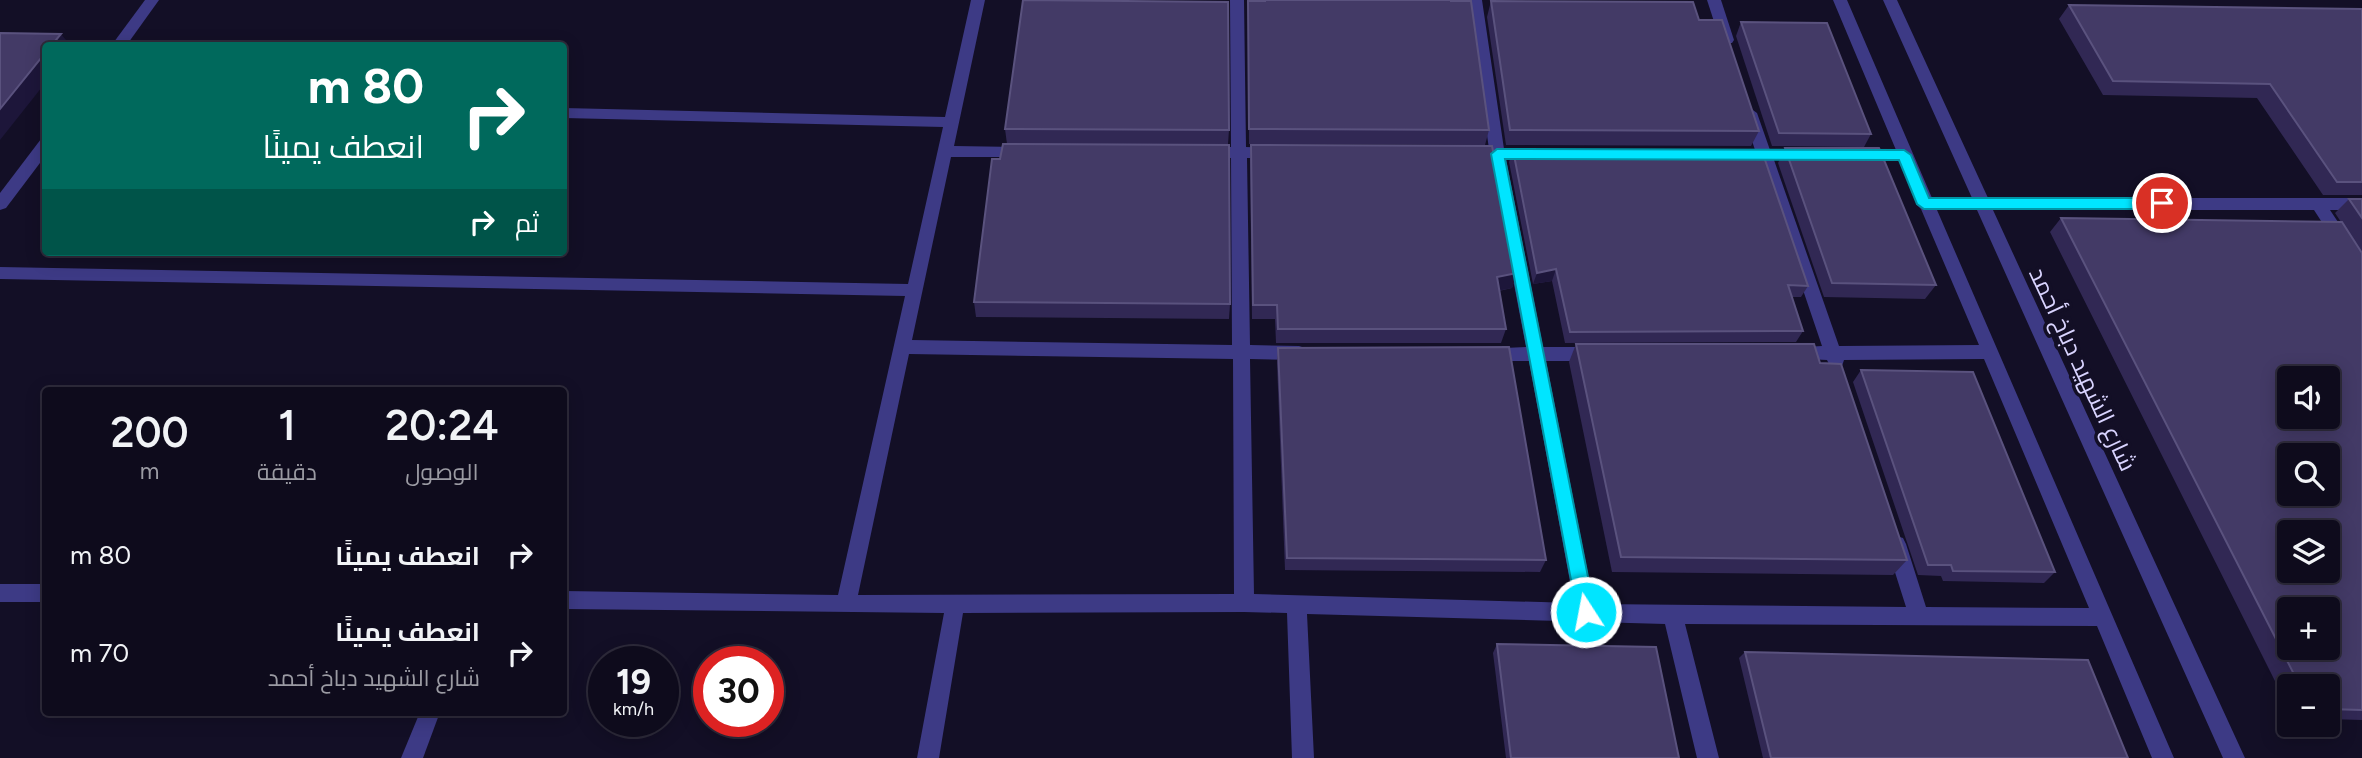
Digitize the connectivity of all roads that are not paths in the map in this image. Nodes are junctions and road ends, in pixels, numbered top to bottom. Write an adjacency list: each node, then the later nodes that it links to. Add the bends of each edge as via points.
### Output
1 (152, 0): 8 (street)
2 (978, 0): 12 (street)
3 (1237, 0): 17 (street)
4 (1475, 0): 20 (street)
5 (1714, 0): 9 (street)
6 (1840, 0): 26 (street)
7 (1890, 0): 27 (street, شارع الشهيد دباخ أحمد)
8 (121, 42)
9 (1731, 51)
10 (1743, 90): 23 (street)
11 (567, 113): 12 (street)
12 (949, 122): 14 (street)
13 (42, 148): 28 (street)
14 (943, 151): 15 (street); 34 (street)
15 (1038, 152)
16 (1186, 152): 17 (street)
17 (1240, 152): 18 (street); 37 (street)
18 (1294, 153)
19 (1457, 154): 20 (street)
20 (1497, 154): 21 (street); 42 (street)
21 (1553, 154)
22 (1721, 155): 23 (street)
23 (1763, 155): 24 (street); 40 (street)
24 (1815, 155)
25 (1840, 155): 26 (street)
26 (1904, 155): 29 (street)
27 (1980, 203): 29 (street); 30 (street); 63 (street, شارع الشهيد دباخ أحمد)
28 (0, 204)
29 (1924, 204): 36 (street)
30 (2318, 204): 31 (street); 32 (street)
31 (2362, 204)
32 (2362, 271)
33 (0, 273): 34 (street)
34 (914, 290): 35 (street)
35 (904, 347): 37 (street); 50 (street)
36 (1989, 352): 40 (street); 56 (street)
37 (1243, 353): 38 (street); 49 (street)
38 (1312, 353)
39 (1779, 353): 40 (street)
40 (1834, 353): 44 (street)
41 (1465, 354): 42 (street)
42 (1534, 354): 43 (street); 53 (street)
43 (1616, 354)
44 (1842, 379)
45 (1889, 524): 55 (street)
46 (0, 593): 47 (street)
47 (42, 593)
48 (567, 600): 50 (street)
49 (1244, 603): 51 (street); 52 (street)
50 (846, 604): 51 (street)
51 (955, 604): 59 (street)
52 (1297, 605): 53 (street); 60 (street)
53 (1586, 612): 54 (street)
54 (1673, 615): 55 (street); 61 (street)
55 (1919, 615): 56 (street)
56 (2103, 617): 62 (street)
57 (428, 716): 58 (street)
58 (412, 758)
59 (929, 758)
60 (1303, 758)
61 (1708, 758)
62 (2163, 758)
63 (2234, 758)

